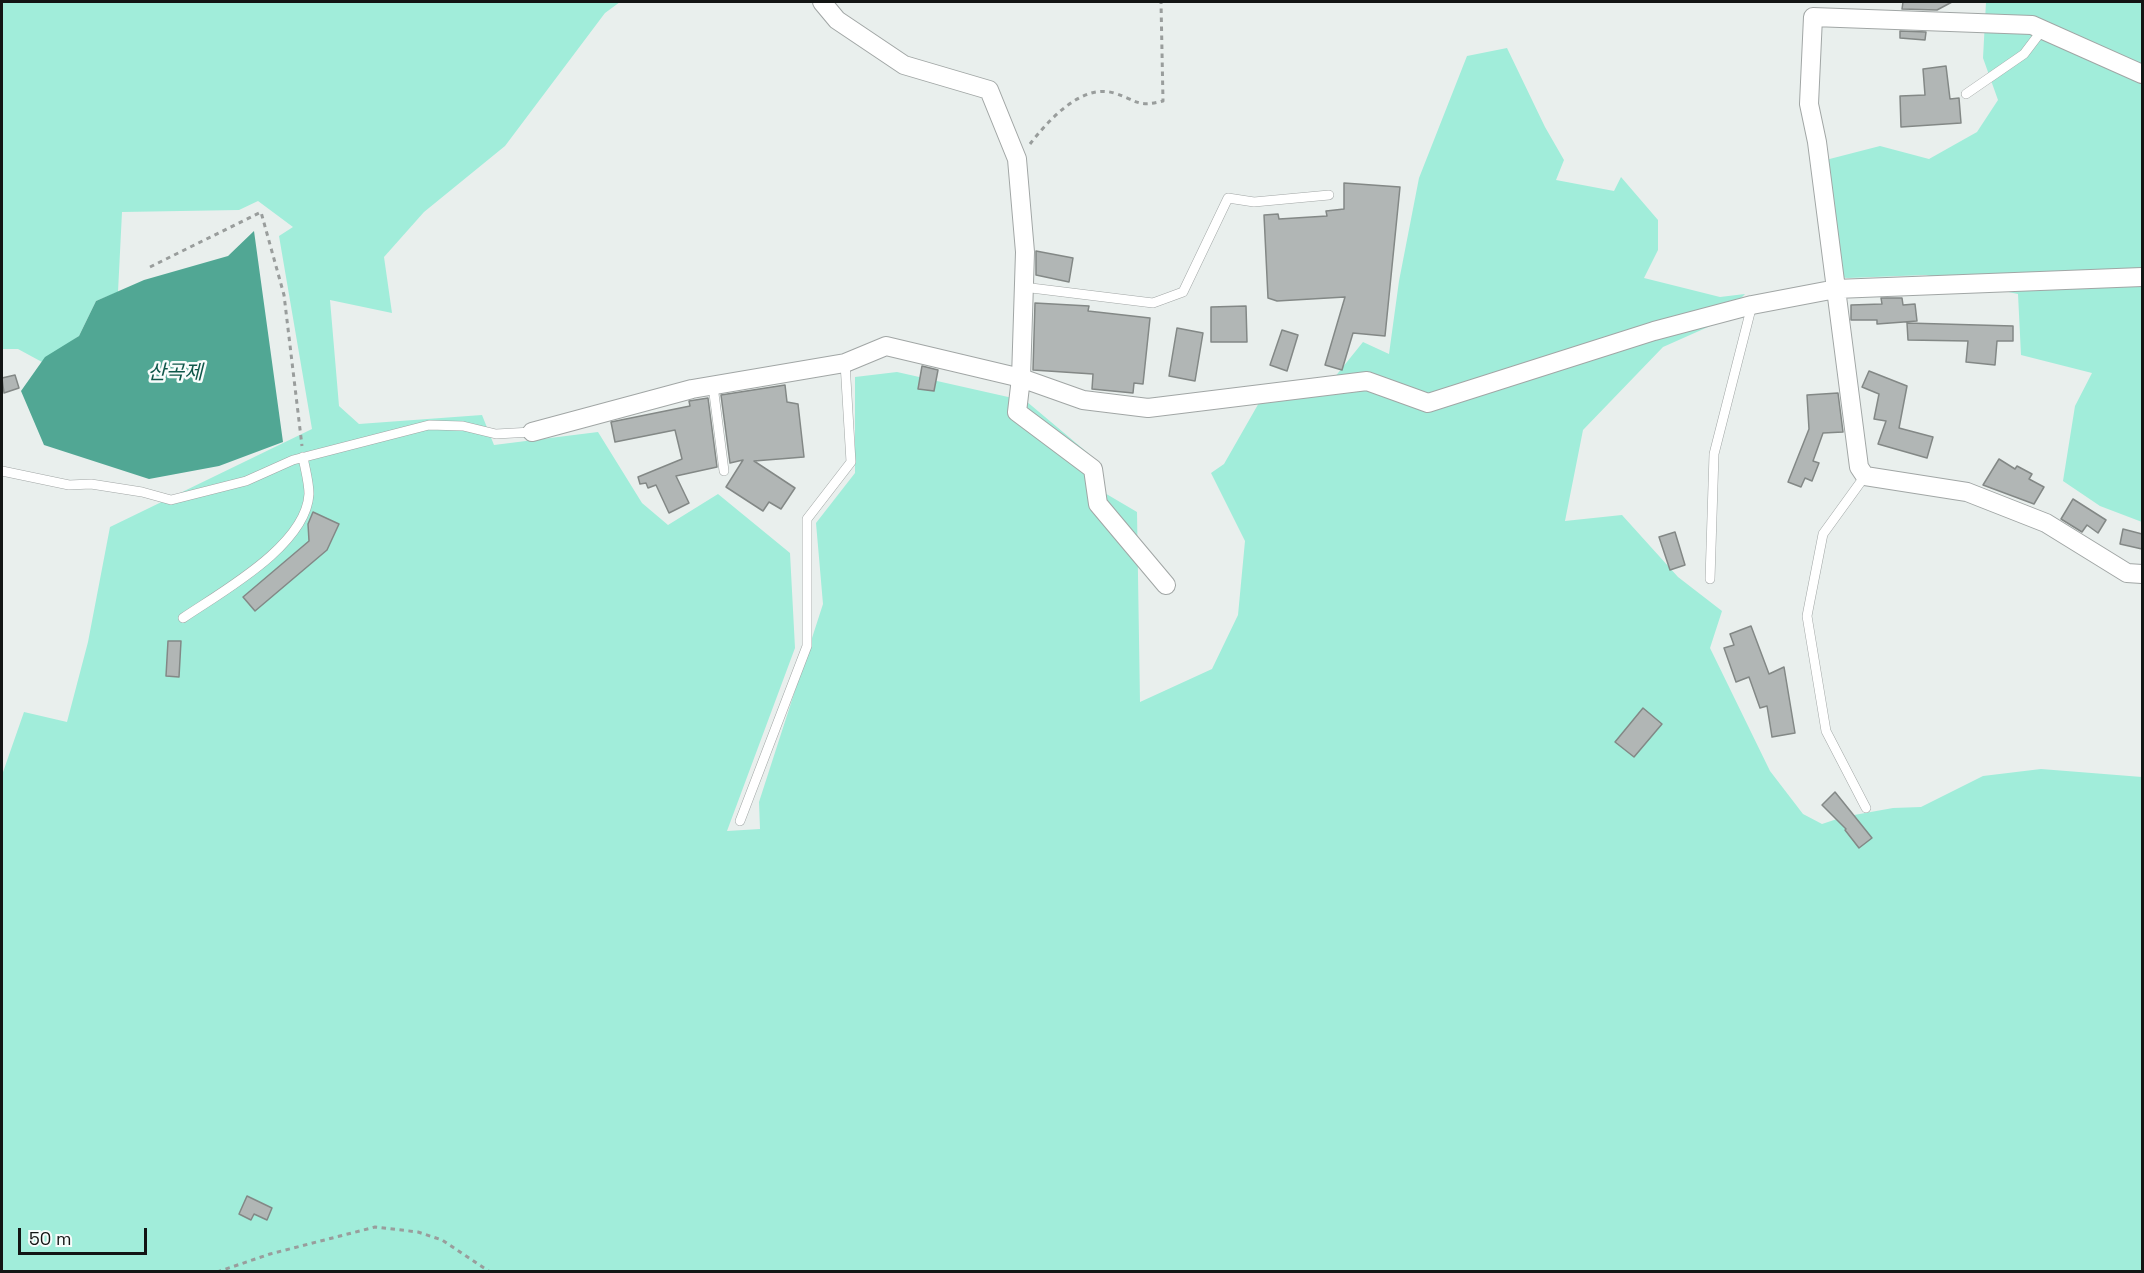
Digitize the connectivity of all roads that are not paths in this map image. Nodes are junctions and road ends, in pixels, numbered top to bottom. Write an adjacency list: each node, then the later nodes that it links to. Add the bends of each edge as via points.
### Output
1 (822, 2): 7 (street, via 837,20 904,65 989,90 1017,159 1025,252)
2 (2043, 29): 3 (street); 4 (lane, via 2024,54); 8 (street, via 2032,25 1813,17 1809,104)
3 (2142, 74)
4 (1966, 94)
5 (1329, 195): 7 (lane, via 1254,202 1228,198 1183,292 1153,303)
6 (2142, 277): 8 (street)
7 (1023, 287): 11 (street)
8 (1836, 289): 9 (street); 17 (street, via 1859,467)
9 (1752, 305): 11 (street, via 1654,331 1428,403 1366,381 1148,408 1083,400); 19 (lane, via 1714,454)
10 (845, 363): 11 (street, via 886,346); 12 (street); 23 (lane, via 851,462 807,519 807,646)
11 (1021, 378): 20 (street, via 1017,412 1093,469 1098,504)
12 (713, 386): 13 (street); 16 (lane)
13 (532, 432): 14 (lane, via 496,434 463,426 429,425)
14 (303, 457): 15 (lane, via 246,481 171,500); 21 (lane, via 309,495 299,522 272,556)
15 (2, 471)
16 (724, 471)
17 (1865, 476): 18 (street, via 1967,492 2046,523 2127,573); 22 (lane, via 1823,534 1807,616 1826,731)
18 (2142, 574)
19 (1710, 579)
20 (1166, 585)
21 (183, 618)
22 (1866, 808)
23 (740, 821)

